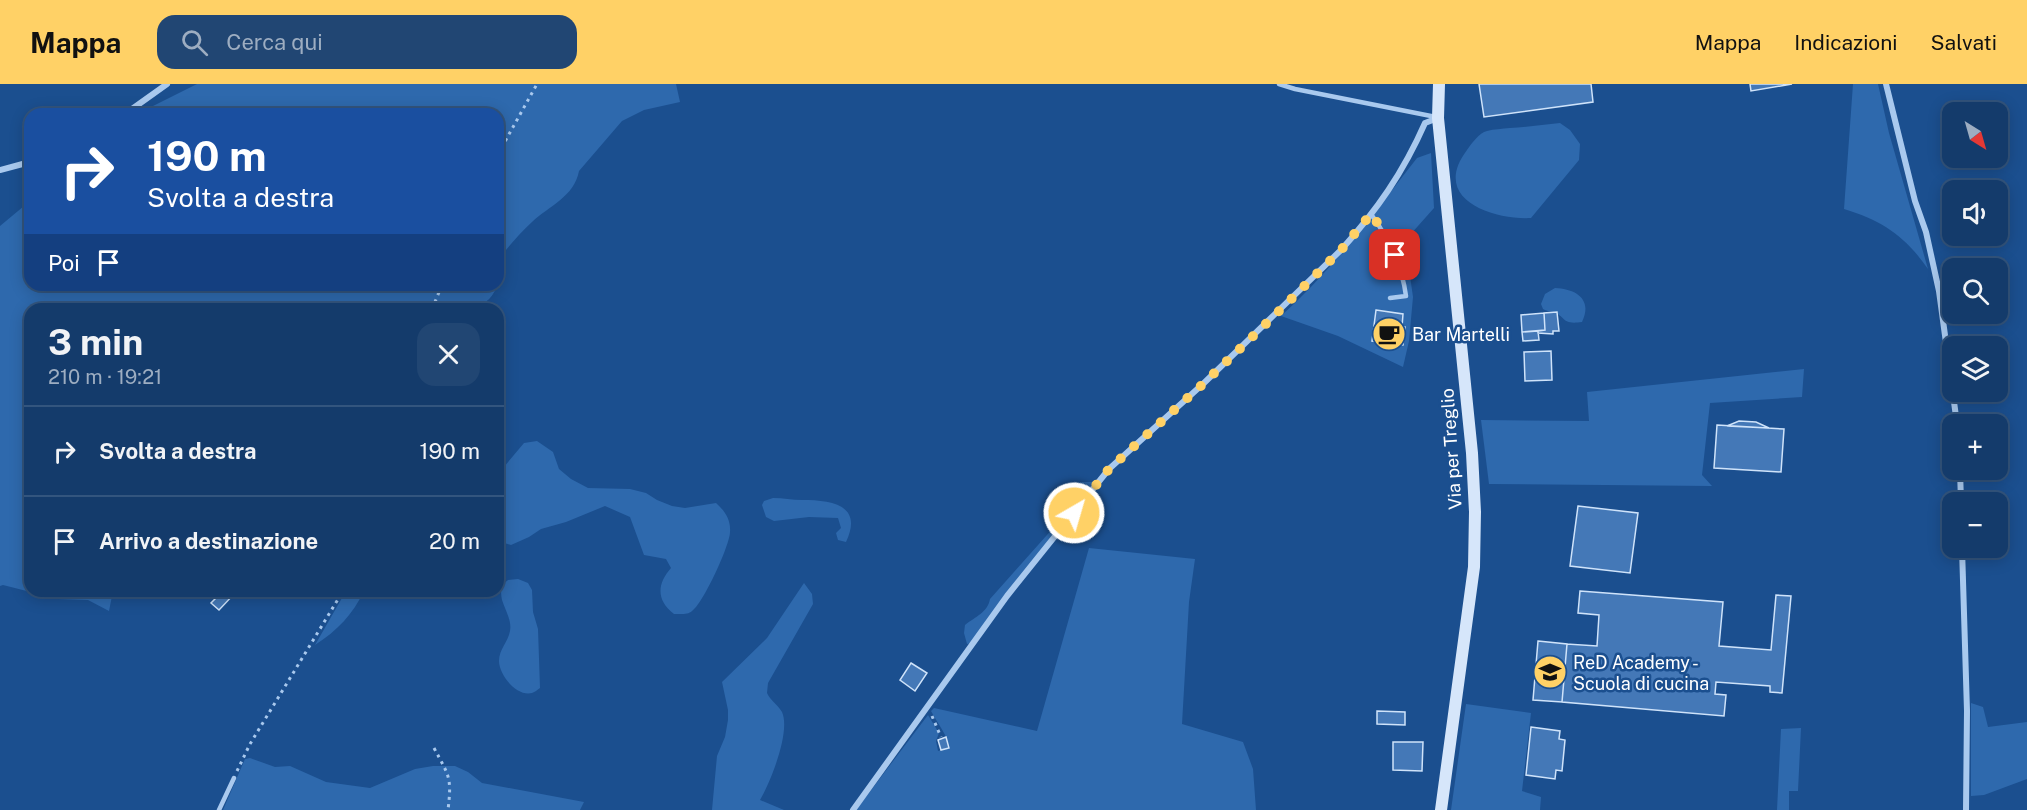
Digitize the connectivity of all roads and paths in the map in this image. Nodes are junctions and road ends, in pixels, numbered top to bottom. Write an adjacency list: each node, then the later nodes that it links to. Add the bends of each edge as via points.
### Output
1 (167, 84): 6 (street)
2 (537, 84): 8 (path)
3 (1279, 84): 7 (lane)
4 (1439, 84): 7 (main road, Via per Treglio)
5 (1886, 84): 13 (street, via 1939,291)
6 (133, 108)
7 (1438, 118): 11 (street, via 1425,123 1400,173); 23 (main road, Via per Treglio, via 1472,453 1474,512 1474,567)
8 (504, 143)
9 (24, 164): 10 (street)
10 (0, 170)
11 (1371, 214): 12 (lane, via 1386,235 1404,274 1406,296); 16 (street, via 1341,250 1271,319 1109,469 1007,596)
12 (1390, 298)
13 (1955, 414)
14 (1962, 558): 24 (street)
15 (339, 597): 19 (path, via 250,744)
16 (926, 708): 17 (path); 22 (street)
17 (941, 736)
18 (434, 748): 21 (path, via 451,788)
19 (234, 778): 20 (lane)
20 (219, 810)
21 (448, 810)
22 (853, 810)
23 (1441, 810)
24 (1966, 810)

